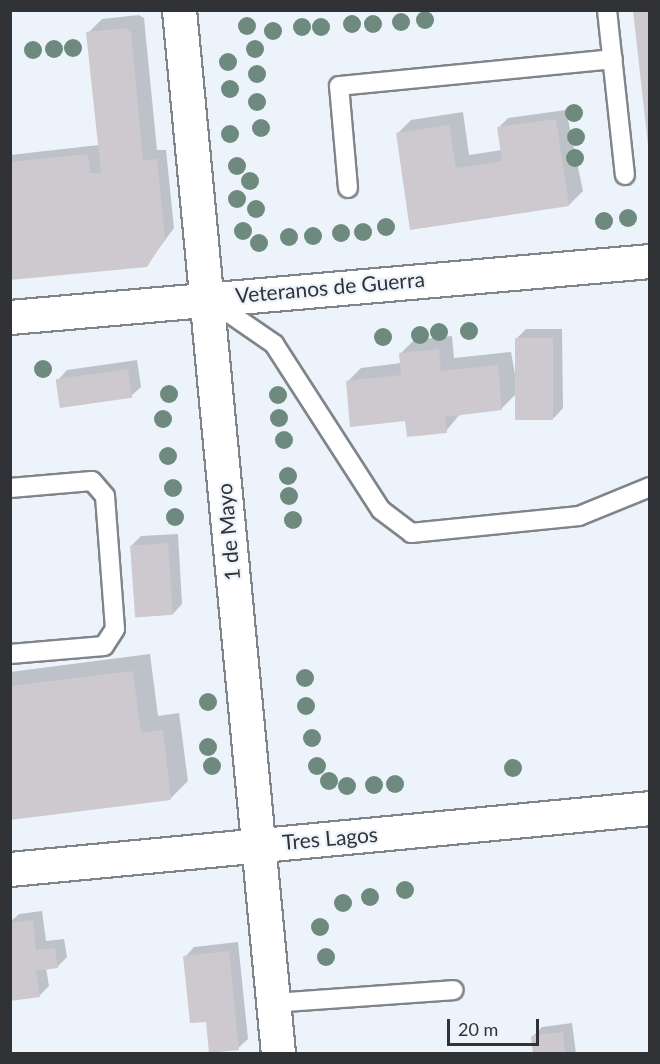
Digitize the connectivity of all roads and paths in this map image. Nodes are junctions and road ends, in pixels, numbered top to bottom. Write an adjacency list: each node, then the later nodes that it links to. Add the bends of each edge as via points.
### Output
1 (179, 10): 7 (street, 1 de Mayo)
2 (607, 10): 3 (lane)
3 (613, 59): 4 (lane); 5 (lane, via 339,86)
4 (625, 175)
5 (348, 189)
6 (650, 261): 7 (street, Veteranos de Guerra)
7 (206, 297): 8 (street, Veteranos de Guerra); 9 (lane, via 274,344 381,510 411,533 579,516); 13 (street, 1 de Mayo)
8 (10, 317)
9 (650, 487)
10 (10, 488): 11 (lane, via 92,481 105,496 115,629 104,646)
11 (10, 654)
12 (650, 808): 13 (street, Tres Lagos)
13 (258, 845): 14 (street, Tres Lagos); 16 (street, 1 de Mayo)
14 (10, 869)
15 (454, 990): 16 (lane)
16 (273, 1004): 17 (street, 1 de Mayo)
17 (278, 1053)

